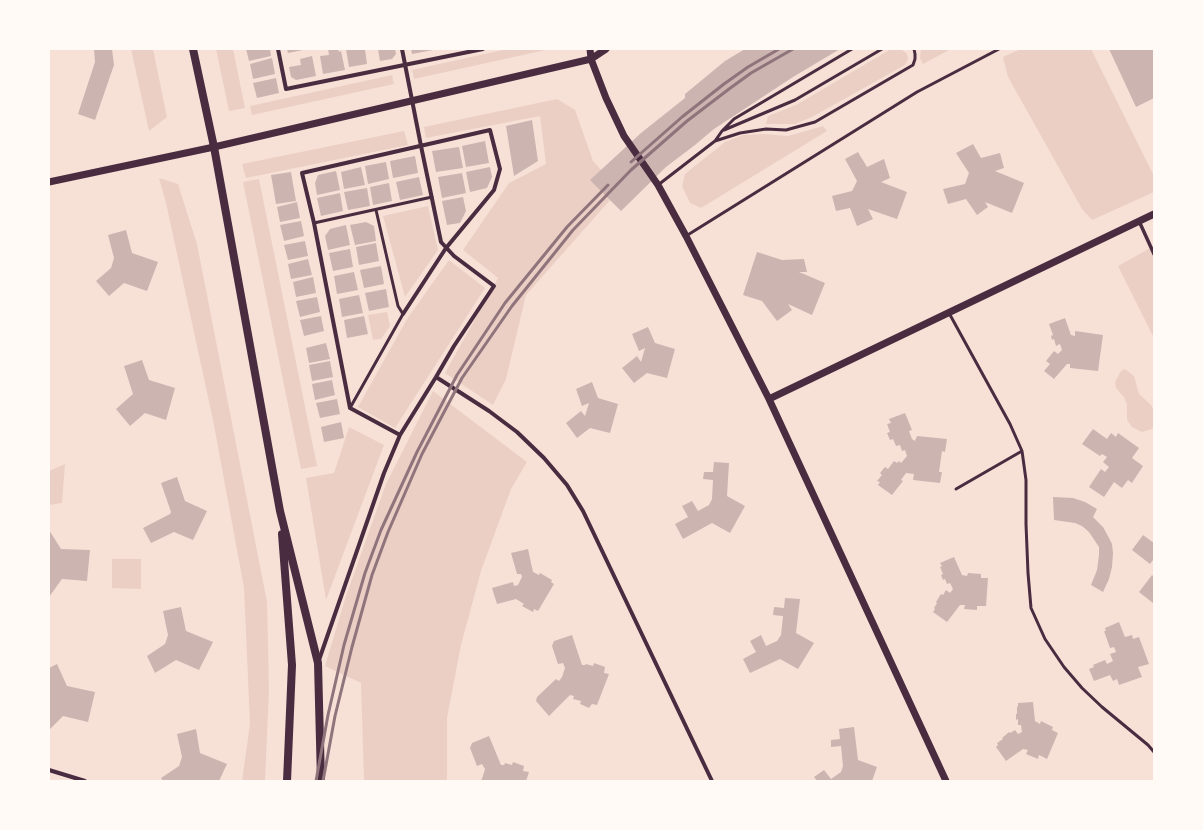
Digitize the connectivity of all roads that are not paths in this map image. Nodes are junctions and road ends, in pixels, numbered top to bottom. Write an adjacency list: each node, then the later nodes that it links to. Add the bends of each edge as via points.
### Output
1 (193, 49): 17 (main road)
2 (278, 49): 12 (street, via 286,89)
3 (402, 49): 12 (street)
4 (483, 49): 12 (street)
5 (590, 49): 11 (street)
6 (606, 49): 11 (street)
7 (852, 49): 14 (lane, via 734,118)
8 (882, 49): 14 (lane, via 795,100)
9 (914, 49): 15 (lane, via 916,54 913,65 815,122 786,130 766,129 740,133)
10 (999, 49): 25 (lane, via 917,92)
11 (591, 59): 13 (street); 19 (street, via 624,136)
12 (405, 65): 13 (street)
13 (412, 100): 16 (street); 17 (street)
14 (722, 131): 15 (lane)
15 (715, 141): 19 (lane)
16 (421, 146): 20 (street); 24 (street, via 302,173); 26 (street, via 490,130 500,169 494,190)
17 (214, 147): 18 (street); 36 (main road)
18 (49, 182)
19 (658, 185): 25 (street)
20 (432, 198): 21 (lane); 26 (street, via 441,242)
21 (376, 210): 24 (lane); 29 (lane, via 398,306)
22 (1154, 214): 23 (street)
23 (1139, 221): 27 (street); 28 (street)
24 (314, 223): 32 (street)
25 (686, 236): 31 (street)
26 (446, 248): 29 (street); 30 (street, via 494,286)
27 (1154, 254)
28 (948, 313): 31 (street); 34 (lane, via 1010,424)
29 (403, 314): 32 (lane)
30 (436, 377): 33 (street); 43 (street, via 517,432 544,458 566,485 583,511)
31 (769, 400): 44 (street)
32 (350, 408): 33 (street)
33 (400, 435): 37 (street, via 384,473)
34 (1022, 451): 35 (lane); 38 (lane, via 1026,480 1031,608 1045,639 1064,667 1102,707)
35 (956, 489)
36 (280, 511): 37 (main road); 41 (main road, via 292,665)
37 (318, 663): 42 (main road)
38 (1154, 752)
39 (49, 770): 40 (street)
40 (85, 781)
41 (287, 781)
42 (321, 781)
43 (712, 781)
44 (946, 781)

